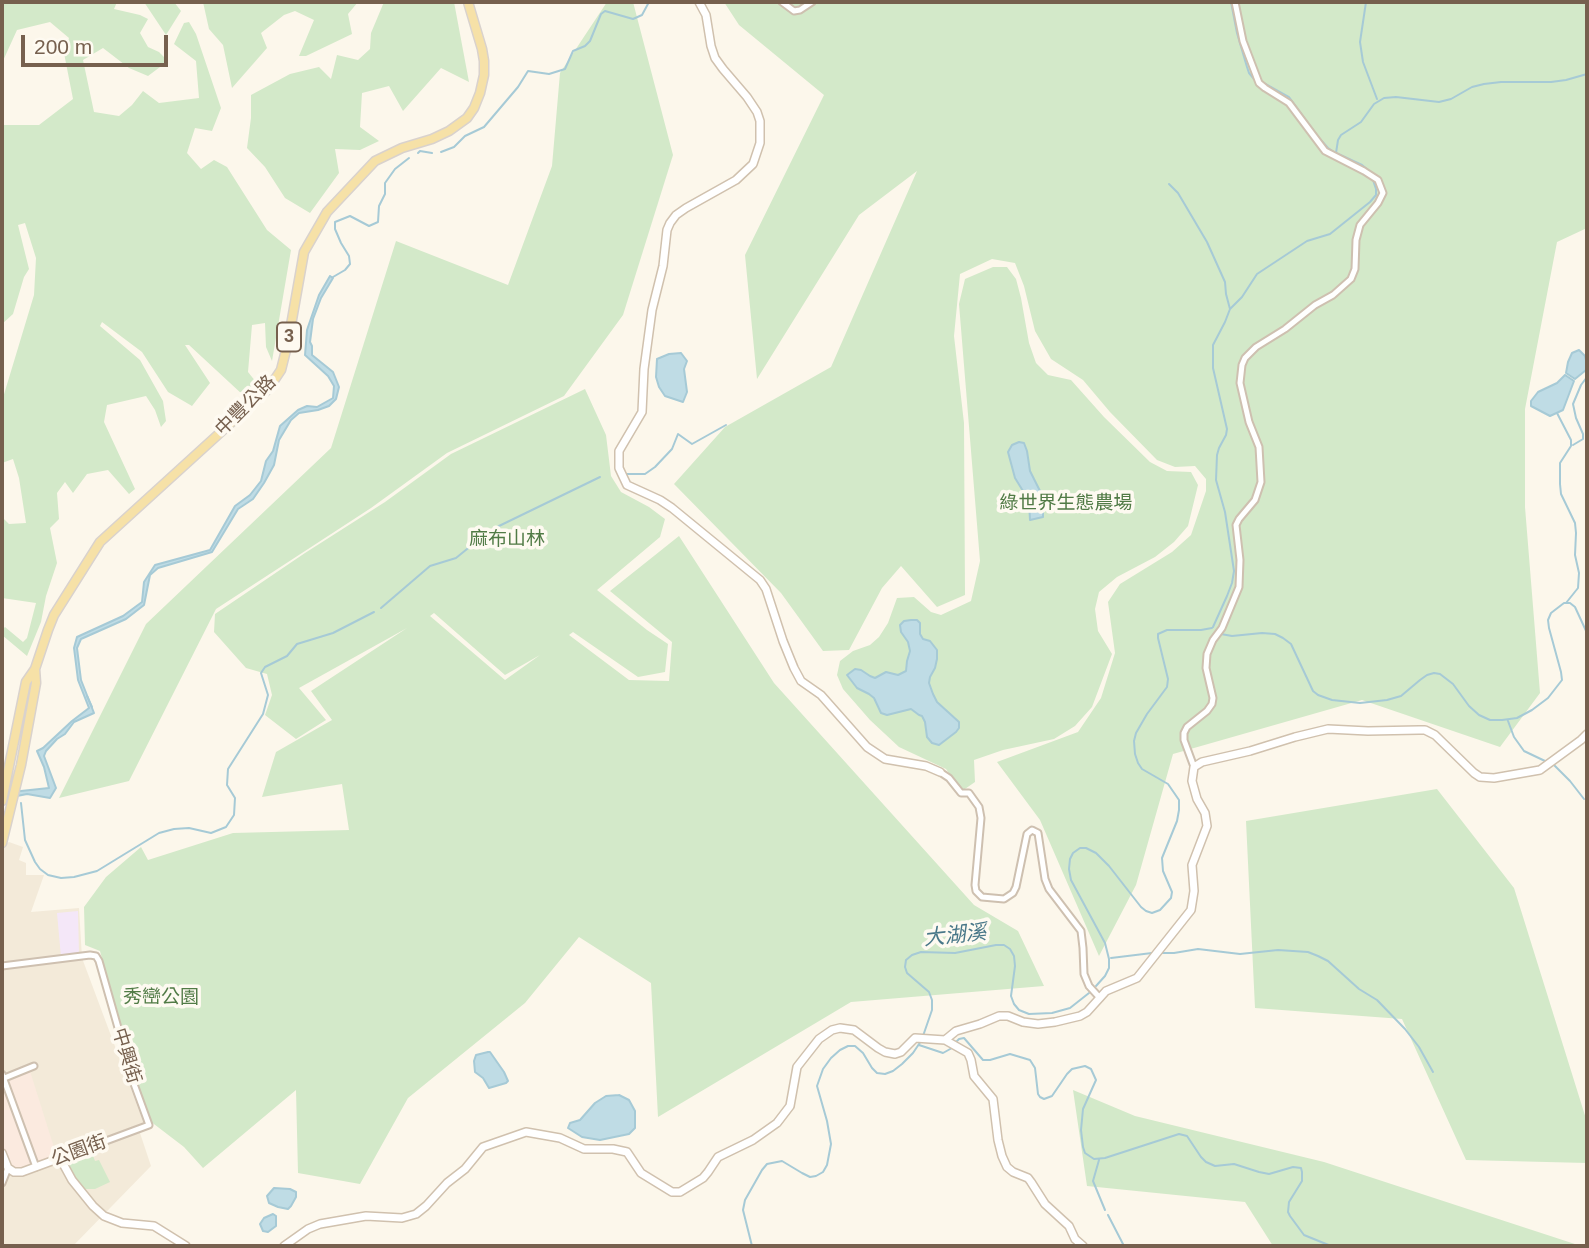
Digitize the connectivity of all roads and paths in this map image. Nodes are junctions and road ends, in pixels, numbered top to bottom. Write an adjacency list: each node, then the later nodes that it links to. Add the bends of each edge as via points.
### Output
1 (468, 2): 6 (main road, 中豐公路 / 3, via 484,61 474,108 449,131 375,161 327,212 304,252 281,370 267,391 169,474 100,542 54,615)
2 (699, 2): 9 (street, via 715,58 757,112 760,143 753,164 736,180 686,208 670,223 652,310 642,412 619,451 619,468 627,485 672,508 760,580 801,681 821,695 867,747 885,758)
3 (782, 2): 4 (street, via 794,11)
4 (812, 2)
5 (1235, 2): 8 (street, via 1259,83 1289,103 1325,152 1378,180 1383,193 1357,232 1351,279 1256,347 1242,365 1240,383 1259,447 1261,482 1255,500 1236,525 1239,587 1207,654 1212,704 1184,733)
6 (36, 669): 10 (main road, 中豐公路 / 3, via 21,765); 10 (main road, 中豐公路 / 3, via 26,682)
7 (1587, 734): 8 (street, via 1540,770 1494,778 1474,773 1425,730 1317,730)
8 (1194, 767): 13 (street, via 1194,791 1207,825 1192,865 1191,910 1137,978)
9 (940, 772): 13 (street, via 961,793 969,793 979,807 975,885 982,897 1004,899 1013,893 1027,834 1032,830 1038,833 1045,879 1081,931 1084,974)
10 (5, 799): 11 (main road, 3)
11 (2, 843)
12 (2, 965): 17 (street, 中興街, via 96,956)
13 (1100, 998): 14 (street, via 1087,1012 1073,1018 1038,1024 1005,1015 961,1029)
14 (945, 1040): 24 (street, via 913,1039 895,1054 854,1030 839,1028 826,1033 797,1067 790,1106 777,1123 718,1157 703,1178 680,1192 671,1192 641,1173 627,1153 584,1149 559,1138 526,1132 484,1147 416,1214 320,1224); 25 (street, via 970,1056 974,1076 993,1099 1007,1167 1031,1182)
15 (34, 1066): 16 (street)
16 (2, 1077): 20 (street)
17 (149, 1125): 19 (street, 公園街)
18 (2, 1153): 21 (street)
19 (60, 1158): 20 (street, 公園街); 23 (street, via 79,1189 104,1216 154,1226)
20 (36, 1167): 21 (street, 公園街, via 22,1172)
21 (8, 1168): 22 (street)
22 (2, 1183)
23 (186, 1246)
24 (284, 1246)
25 (1083, 1246)

